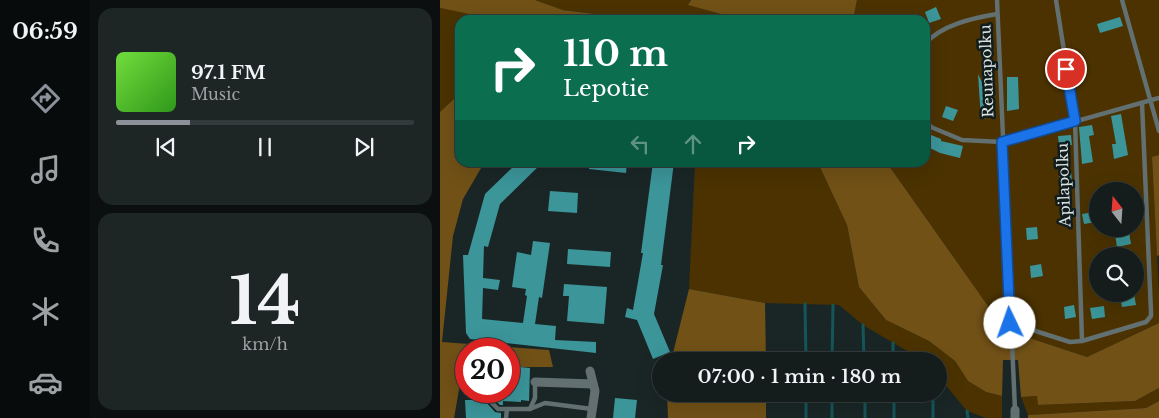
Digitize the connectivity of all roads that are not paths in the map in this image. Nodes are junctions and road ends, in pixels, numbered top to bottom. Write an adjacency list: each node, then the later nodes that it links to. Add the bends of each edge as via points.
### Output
1 (996, 0): 4 (lane, Reunapolku)
2 (1056, 0): 9 (lane, Apilapolku)
3 (1122, 0): 7 (lane)
4 (997, 14): 5 (lane, via 968,19); 12 (lane, Reunapolku)
5 (930, 38)
6 (1159, 98): 7 (lane)
7 (1150, 101): 8 (lane); 11 (lane)
8 (1142, 103): 9 (lane); 14 (lane, via 1152,312 1146,322)
9 (1075, 121): 12 (lane); 14 (lane, Apilapolku)
10 (930, 125): 12 (lane, via 962,140)
11 (1159, 131)
12 (1002, 142): 13 (lane, Reunapolku)
13 (1010, 323): 14 (lane, via 1070,342); 22 (lane, Reunapolku)
14 (1082, 341)
15 (590, 371): 17 (street)
16 (535, 382): 17 (street); 20 (lane, via 535,398)
17 (593, 384): 21 (street)
18 (492, 403): 19 (lane, via 498,409)
19 (507, 409): 20 (lane); 23 (lane)
20 (530, 409): 21 (lane, via 545,403)
21 (591, 413)
22 (1015, 414)
23 (506, 418)

